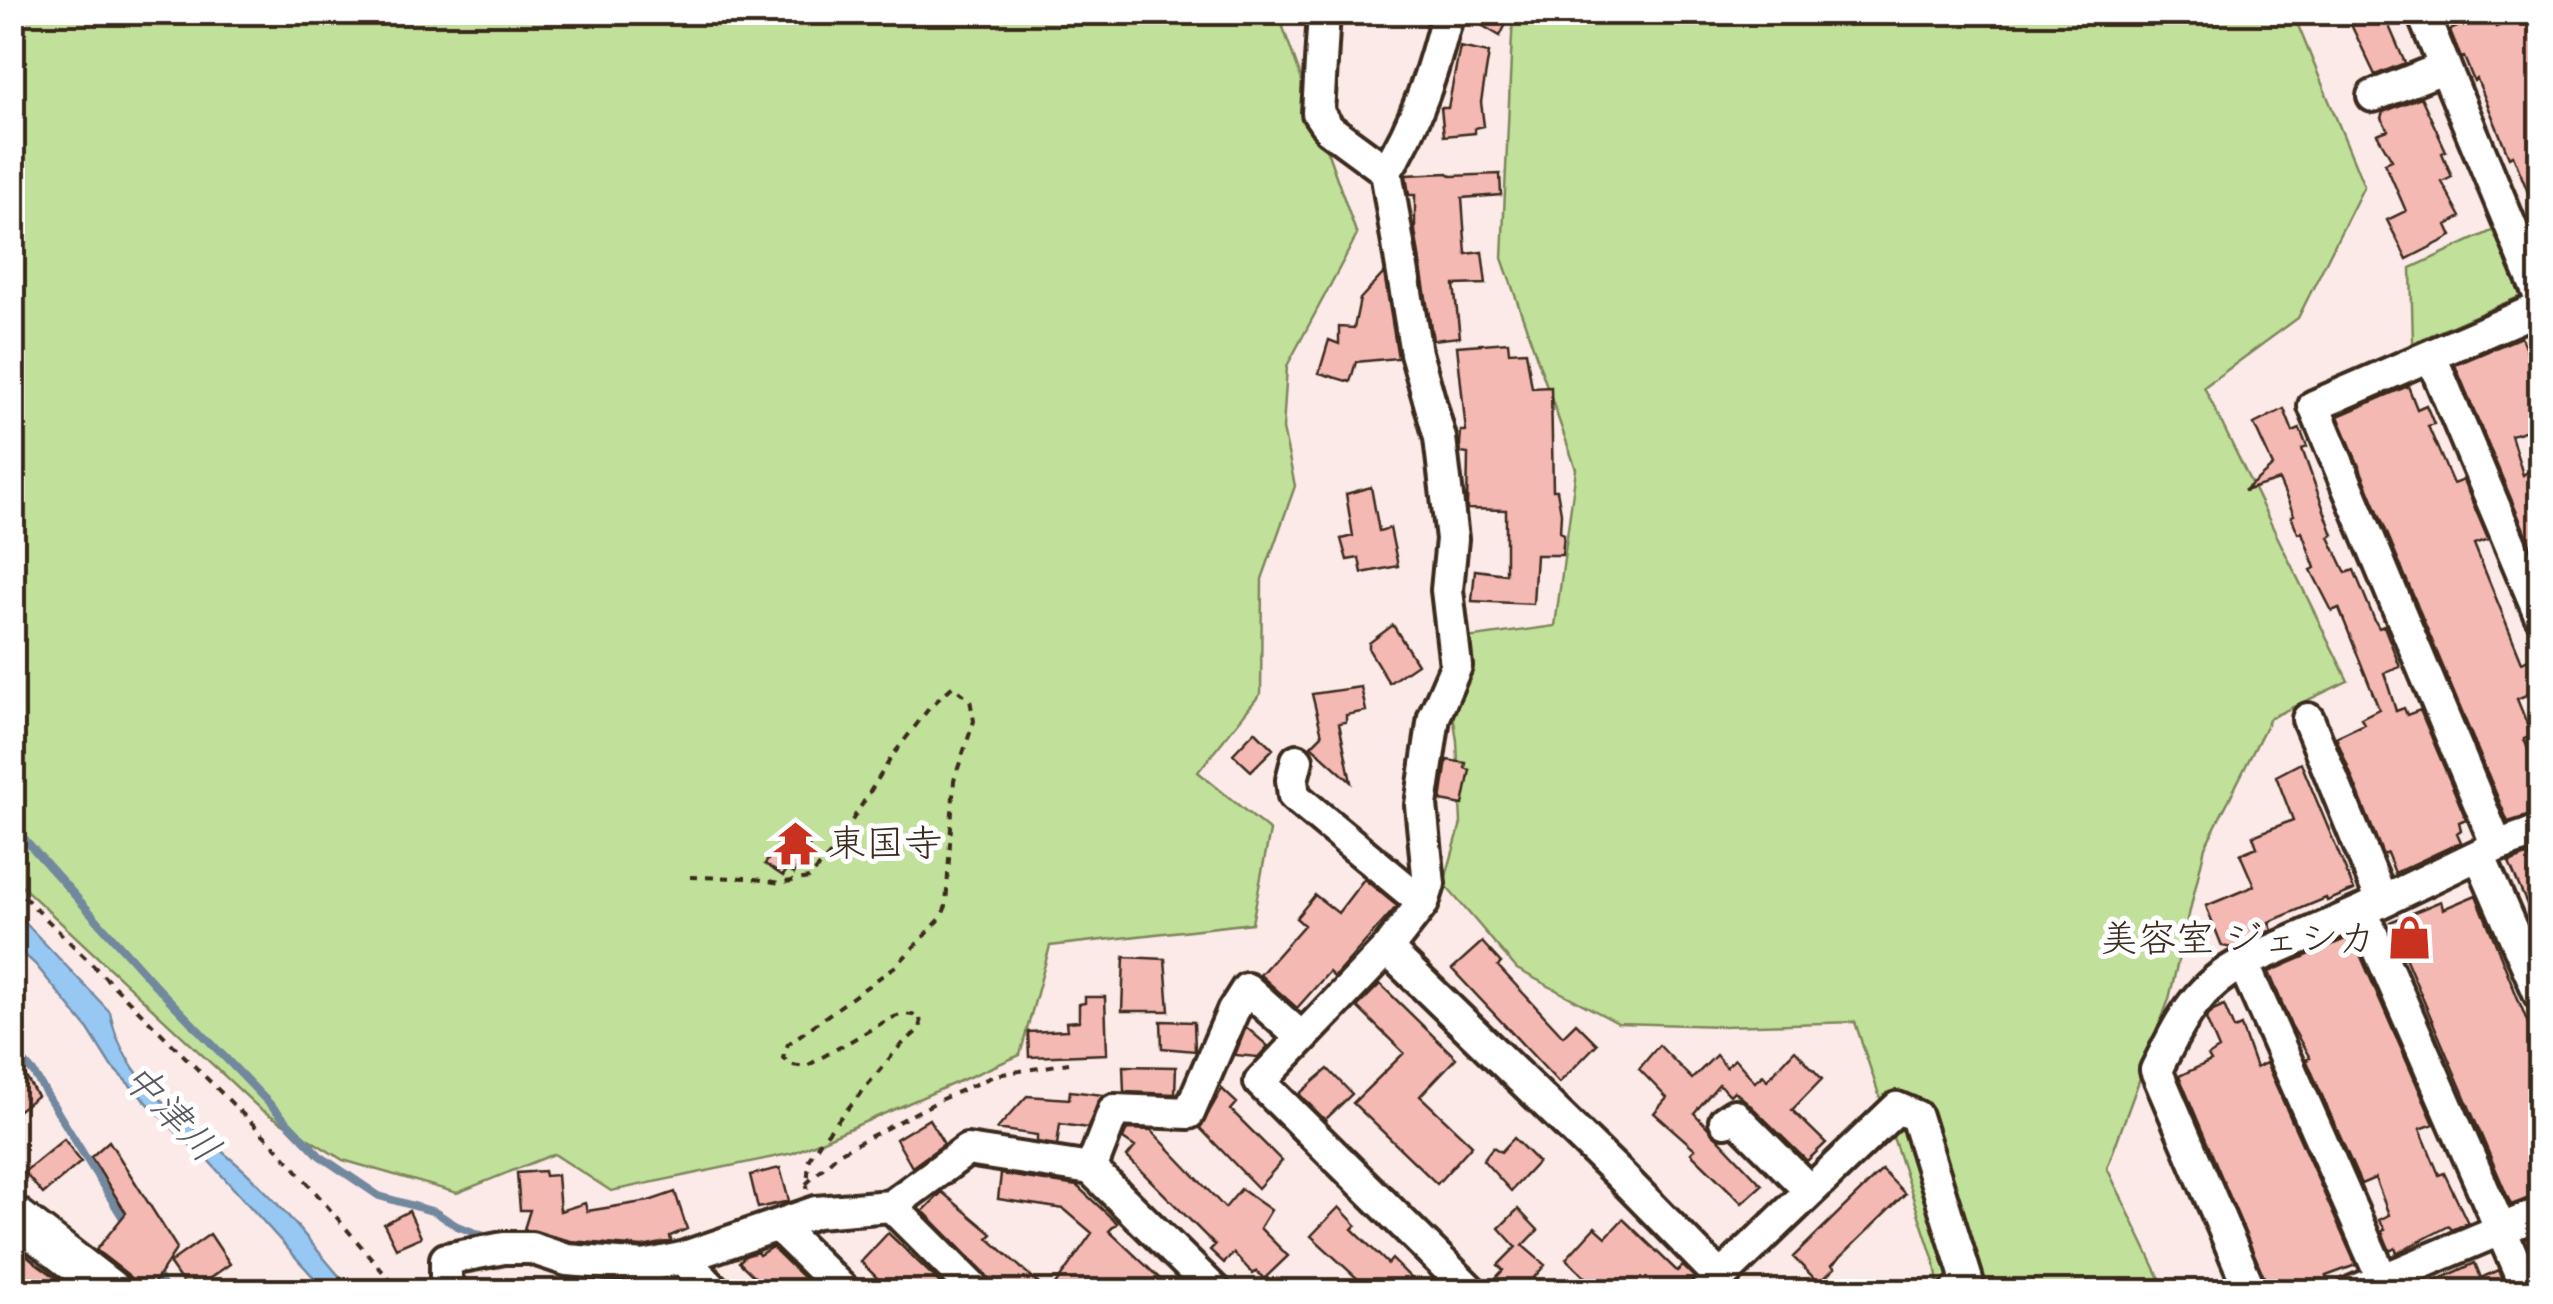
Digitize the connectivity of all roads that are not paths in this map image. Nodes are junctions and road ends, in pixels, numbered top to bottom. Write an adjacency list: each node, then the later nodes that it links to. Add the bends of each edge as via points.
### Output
1 (1324, 12): 6 (street, via 1318,114)
2 (1448, 12): 6 (street, via 1418,108)
3 (2422, 12): 4 (street)
4 (2445, 66): 5 (street); 7 (street)
5 (2372, 96)
6 (1386, 171): 15 (street, via 1416,353 1440,438 1452,539 1447,590 1456,666 1429,740 1421,805 1428,884)
7 (2540, 298)
8 (2540, 308): 9 (street)
9 (2432, 356): 10 (street); 14 (street, via 2314,406)
10 (2540, 616)
11 (2308, 719): 16 (street)
12 (1298, 760): 15 (street, via 1294,796)
13 (2540, 831): 14 (street)
14 (2488, 851): 16 (street); 19 (street)
15 (1423, 904): 17 (street)
16 (2372, 906): 18 (street); 28 (street)
17 (1387, 949): 20 (street); 30 (street)
18 (2243, 963): 31 (street); 40 (street, via 2190,1004 2156,1070)
19 (2540, 995)
20 (1302, 1038): 22 (street, via 1246,990 1189,1112 1114,1110); 38 (street, via 1260,1082)
21 (1725, 1121): 23 (street, via 1734,1114)
22 (1092, 1169): 24 (street, via 967,1150); 37 (street)
23 (1810, 1191): 30 (street); 39 (street, via 1897,1108 1916,1116 1967,1280)
24 (891, 1206): 27 (street, via 811,1198); 36 (street)
25 (12, 1214): 32 (main road)
26 (2540, 1214): 28 (street)
27 (778, 1226): 29 (street); 35 (street)
28 (2500, 1229): 31 (street); 42 (street)
29 (682, 1258): 33 (street, via 606,1265 504,1248 446,1259); 34 (street)
30 (1712, 1284)
31 (2385, 1285): 41 (street)
32 (113, 1292)
33 (453, 1292)
34 (716, 1292)
35 (845, 1292)
36 (977, 1292)
37 (1216, 1292)
38 (1472, 1292)
39 (1956, 1292)
40 (2252, 1292)
41 (2353, 1292)
42 (2528, 1292)

